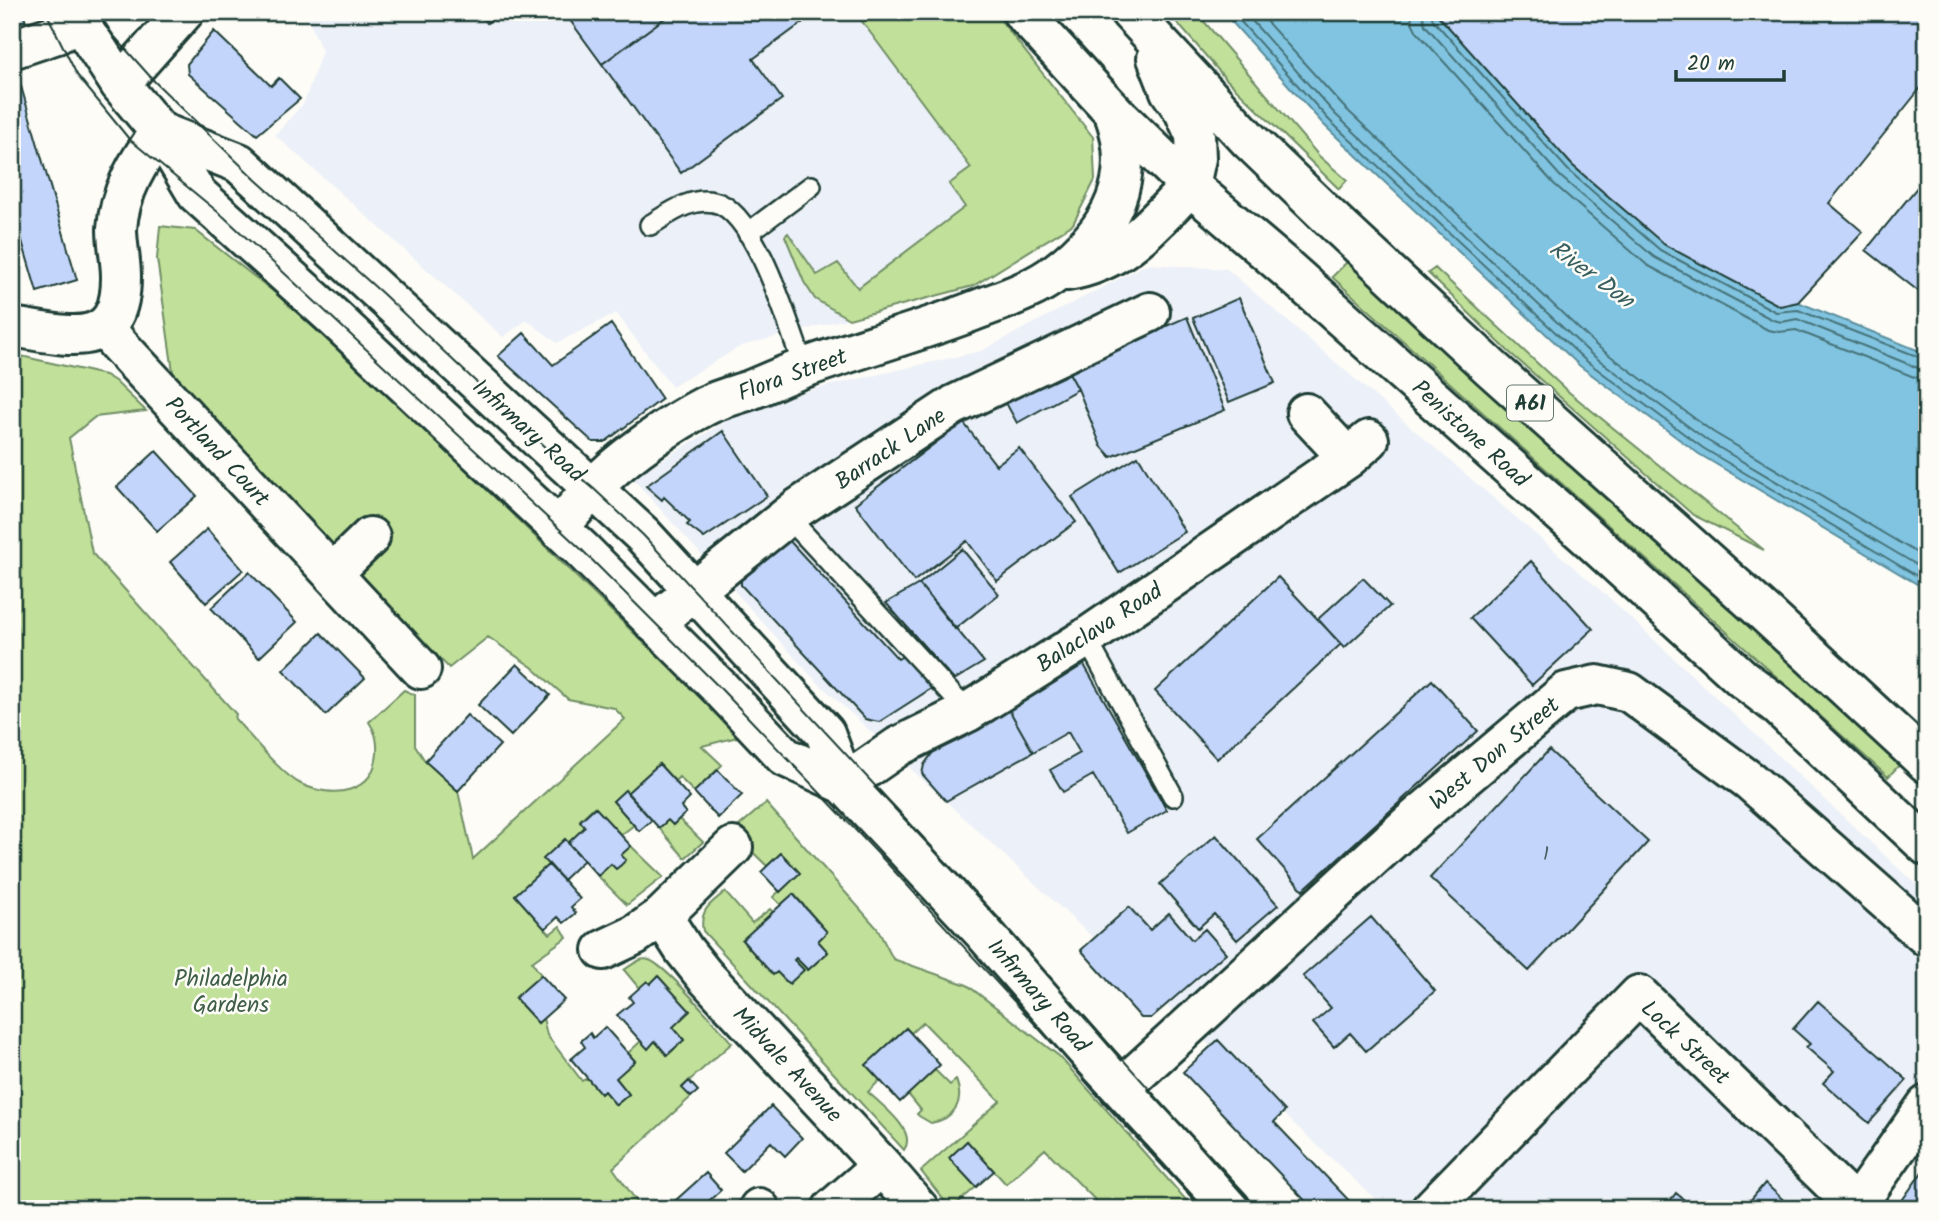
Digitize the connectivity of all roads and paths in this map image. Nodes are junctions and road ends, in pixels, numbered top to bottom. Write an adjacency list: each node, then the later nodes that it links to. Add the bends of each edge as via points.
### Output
1 (184, 12): 6 (main road)
2 (1022, 12): 7 (main road, Penistone Road / A61)
3 (76, 17): 5 (main road, via 57,34); 6 (main road, Infirmary Road)
4 (1138, 21): 10 (main road, via 1195,135 1196,158); 29 (main road, A61, via 1329,217)
5 (12, 49)
6 (120, 84): 8 (main road, Infirmary Road)
7 (1113, 111): 10 (main road, Penistone Road / A61); 13 (main road, Flora Street, via 1124,154 1116,202 1096,235)
8 (160, 132): 16 (main road, via 124,193 117,229 119,302); 19 (main road, Infirmary Road, via 239,163); 21 (main road, Infirmary Road, via 197,194)
9 (810, 187): 12 (lane)
10 (1189, 187): 13 (main road, Flora Street, via 1137,240 1091,267); 32 (main road, Penistone Road / A61, via 1550,502)
11 (650, 225): 12 (lane, via 691,202 712,201 738,218)
12 (748, 233): 17 (lane, via 769,274)
13 (1058, 272): 17 (main road, Flora Street, via 971,312)
14 (1150, 312): 20 (main road, Barrack Lane, via 954,405)
15 (12, 327): 16 (main road, via 73,336)
16 (105, 327): 23 (main road, Portland Court)
17 (804, 368): 19 (main road, Flora Street, via 698,410 670,426)
18 (1306, 413): 26 (main road, Balaclava Road, via 1359,449)
19 (594, 489): 21 (main road, Flora Street); 24 (main road, Infirmary Road)
20 (788, 517): 24 (main road, Barrack Lane); 28 (lane)
21 (558, 528): 25 (main road, Infirmary Road)
22 (370, 537): 23 (main road)
23 (333, 573): 27 (main road, Portland Court)
24 (692, 591): 25 (main road, Barrack Lane); 30 (main road, Infirmary Road, via 825,733)
25 (654, 623): 30 (main road, Infirmary Road, via 785,757)
26 (1086, 638): 28 (main road, Balaclava Road); 31 (lane)
27 (421, 669)
28 (968, 712): 30 (main road, Balaclava Road, via 899,746)
29 (1927, 764)
30 (844, 785): 37 (main road, Infirmary Road, via 984,933)
31 (1173, 796)
32 (1927, 846)
33 (733, 847): 34 (main road)
34 (662, 916): 36 (main road); 39 (main road, Midvale Avenue, via 704,975)
35 (1927, 937): 37 (main road, West Don Street, via 1750,781 1629,692 1597,685 1566,692 1409,824)
36 (603, 950)
37 (1121, 1089): 43 (main road, Infirmary Road)
38 (1927, 1105): 40 (main road)
39 (882, 1166): 41 (main road); 42 (main road, Midvale Avenue)
40 (1855, 1207): 44 (main road, Lock Street, via 1639,995)
41 (832, 1209)
42 (919, 1209)
43 (1231, 1209)
44 (1431, 1209)

